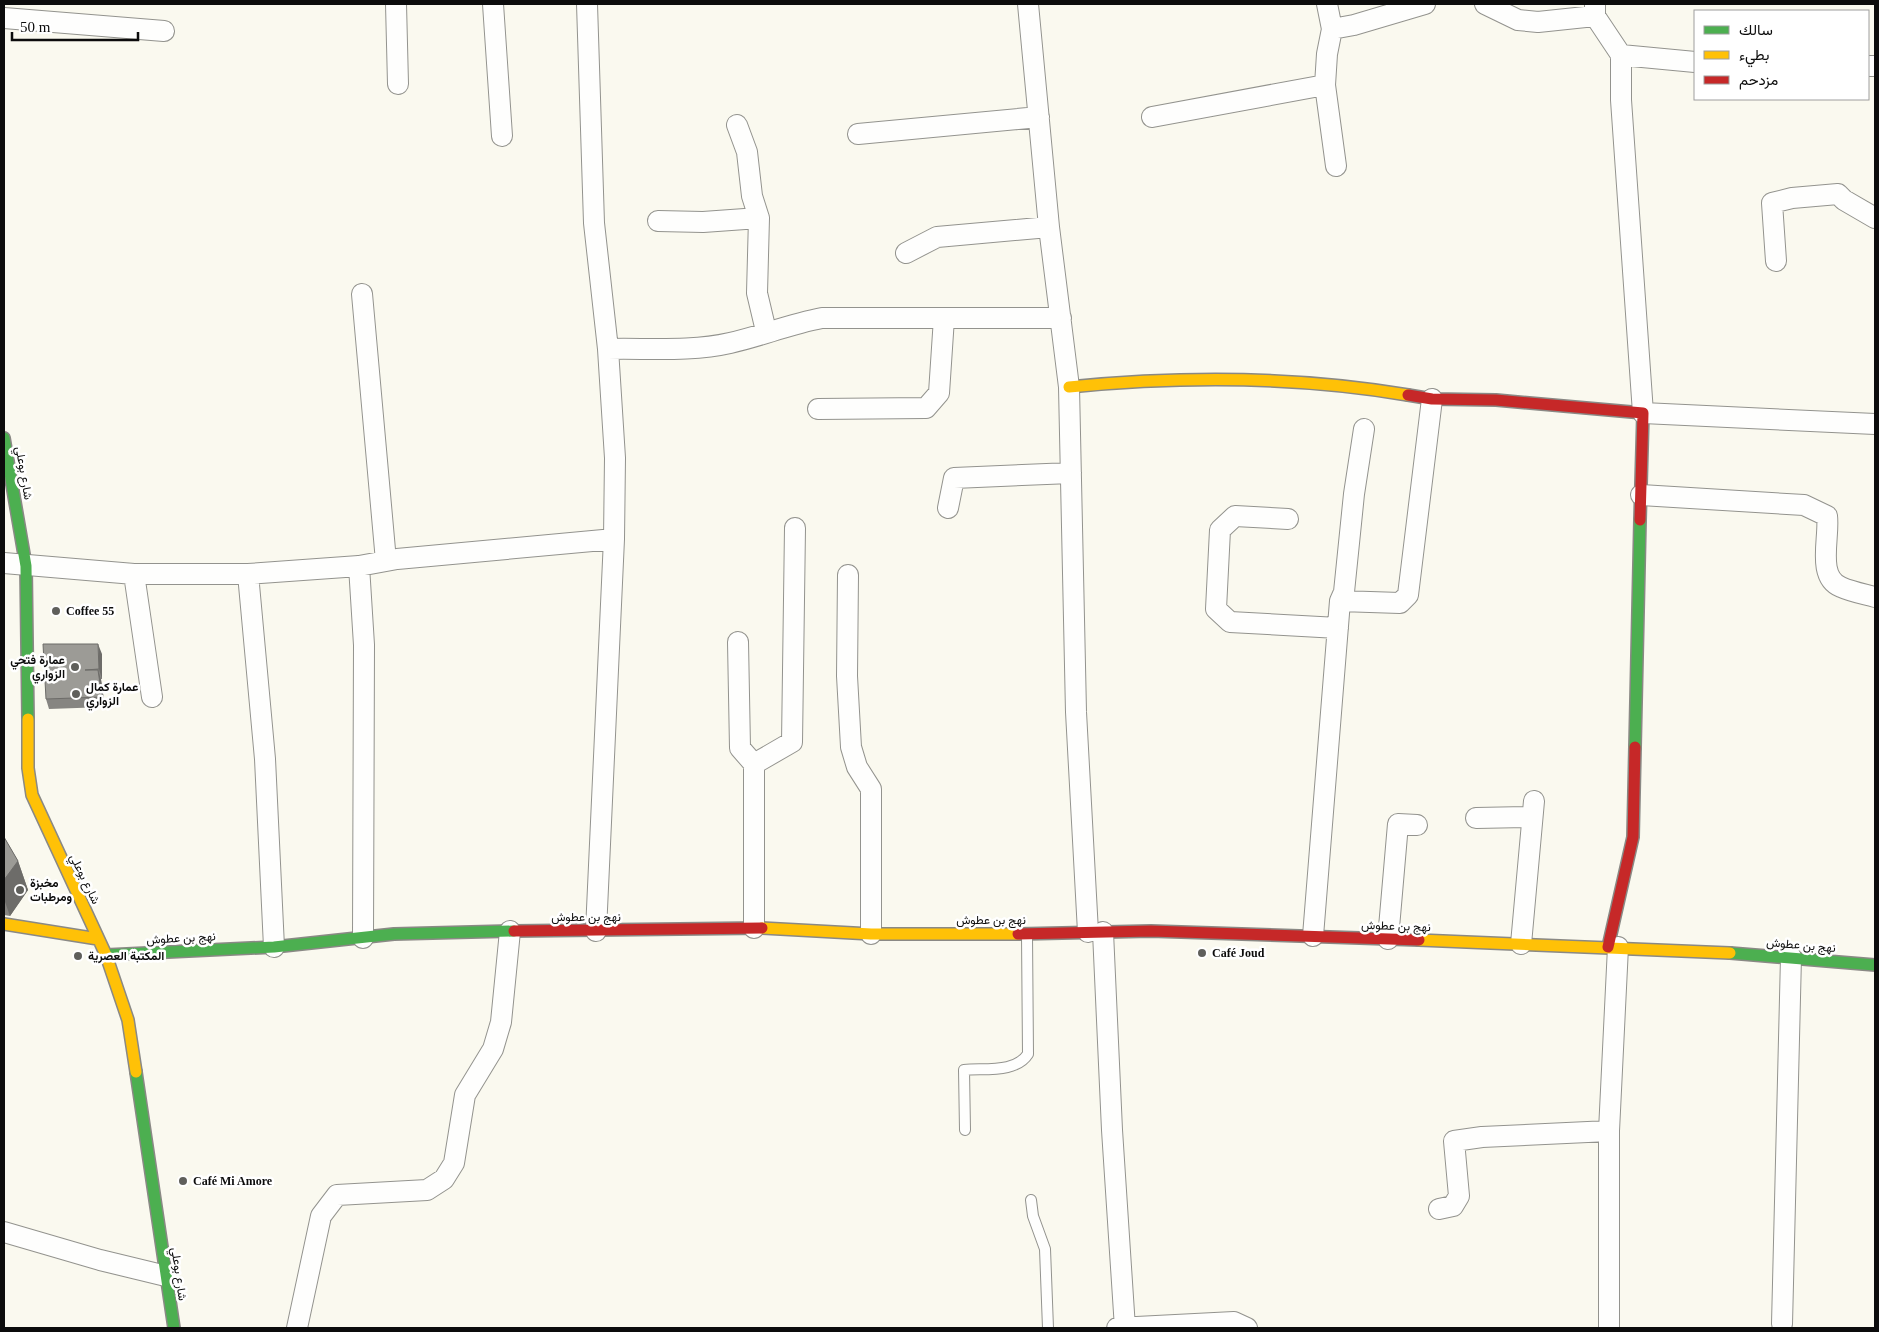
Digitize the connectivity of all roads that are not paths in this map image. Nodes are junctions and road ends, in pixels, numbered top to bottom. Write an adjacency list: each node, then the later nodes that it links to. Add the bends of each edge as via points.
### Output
1 (396, 4): 14 (street)
2 (493, 4): 20 (street)
3 (587, 4): 32 (street, via 594,223)
4 (1028, 4): 16 (street)
5 (1327, 4): 10 (street)
6 (1425, 4): 10 (street)
7 (1485, 4): 8 (street, via 1518,20 1538,22)
8 (1595, 10): 12 (street)
9 (4, 18): 11 (street)
10 (1332, 29): 15 (street)
11 (164, 30)
12 (1621, 55): 13 (street); 36 (street, via 1620,100)
13 (1694, 62)
14 (398, 84)
15 (1325, 84): 17 (street); 21 (street)
16 (1039, 117): 19 (street); 25 (street)
17 (1152, 117)
18 (737, 125): 22 (street, via 747,152 752,196)
19 (858, 134)
20 (502, 136)
21 (1336, 166)
22 (759, 218): 24 (street); 31 (street, via 756,293)
23 (1875, 218): 27 (street, via 1838,194 1772,203)
24 (658, 221)
25 (1049, 228): 26 (street, via 937,237); 30 (street)
26 (906, 253)
27 (1776, 261)
28 (362, 294): 46 (street)
29 (944, 318): 30 (street); 31 (street, via 822,318); 35 (street, via 939,392 926,408)
30 (1060, 318): 33 (street)
31 (766, 331): 32 (street, via 707,347)
32 (608, 349): 45 (street, via 615,458)
33 (1069, 386): 34 (street, via 1143,380 1254,380 1366,388); 40 (street)
34 (1432, 398): 36 (street, via 1496,400); 54 (street, via 1408,595 1400,603)
35 (818, 409)
36 (1643, 413): 37 (street); 41 (street)
37 (1875, 424)
38 (1364, 429): 54 (street, via 1344,592)
39 (4, 438): 48 (street, شارع بوعلي)
40 (1072, 473): 42 (street, via 954,478); 65 (street, via 1076,712)
41 (1641, 495): 53 (street, via 1804,505 1817,509 1827,516 1826,567 1830,579 1839,587); 74 (street, via 1633,837)
42 (948, 508)
43 (1288, 520): 55 (street, via 1235,516 1220,530 1216,608 1230,622)
44 (795, 528): 58 (street, via 792,742)
45 (614, 538): 46 (street); 64 (street)
46 (386, 561): 49 (street)
47 (4, 563): 48 (street)
48 (26, 566): 50 (street); 70 (street, شارع بوعلي, via 28,768 32,795)
49 (359, 566): 51 (street); 69 (street, via 364,645)
50 (134, 574): 51 (street); 57 (street)
51 (248, 574): 73 (street, via 265,759)
52 (848, 575): 66 (street, via 847,676 851,747 857,767 871,789)
53 (1875, 597)
54 (1340, 601): 55 (street)
55 (1338, 628): 68 (street)
56 (738, 642): 58 (street, via 740,748)
57 (152, 697)
58 (754, 764): 62 (street)
59 (1476, 818): 72 (street, via 1533,809)
60 (1417, 824): 71 (street, via 1398,824)
61 (4, 924): 70 (street)
62 (754, 928): 64 (street, نهج بن عطوش); 66 (street, نهج بن عطوش)
63 (510, 931): 64 (street, نهج بن عطوش); 69 (street, نهج بن عطوش); 86 (street, via 501,1022 493,1050 465,1095 454,1163 444,1178 427,1190 337,1195 321,1216)
64 (596, 931)
65 (1096, 932): 67 (street, نهج بن عطوش); 68 (street, نهج بن عطوش, via 1151,930); 89 (street)
66 (871, 934): 67 (street, نهج بن عطوش)
67 (1027, 934): 78 (lane, via 1028,1054 1015,1066 964,1070)
68 (1313, 936): 71 (street, نهج بن عطوش)
69 (362, 938): 73 (street, نهج بن عطوش)
70 (98, 939): 75 (street, شارع بوعلي)
71 (1388, 939): 72 (street, نهج بن عطوش)
72 (1521, 944): 74 (street, نهج بن عطوش)
73 (274, 947): 75 (street, نهج بن عطوش)
74 (1613, 947): 76 (street, نهج بن عطوش); 79 (street)
75 (106, 955): 83 (street, شارع بوعلي, via 128,1020)
76 (1791, 957): 77 (street, نهج بن عطوش); 84 (street)
77 (1875, 965)
78 (965, 1130)
79 (1609, 1131): 81 (street, via 1454,1141 1459,1196 1453,1206); 91 (street)
80 (1031, 1200): 87 (lane, via 1045,1249)
81 (1440, 1209)
82 (4, 1232): 83 (street)
83 (166, 1276): 85 (street, شارع بوعلي)
84 (1782, 1324)
85 (174, 1328)
86 (297, 1328)
87 (1048, 1328)
88 (1118, 1328): 89 (street)
89 (1125, 1328): 90 (street, via 1234,1322)
90 (1247, 1328)
91 (1609, 1328)

